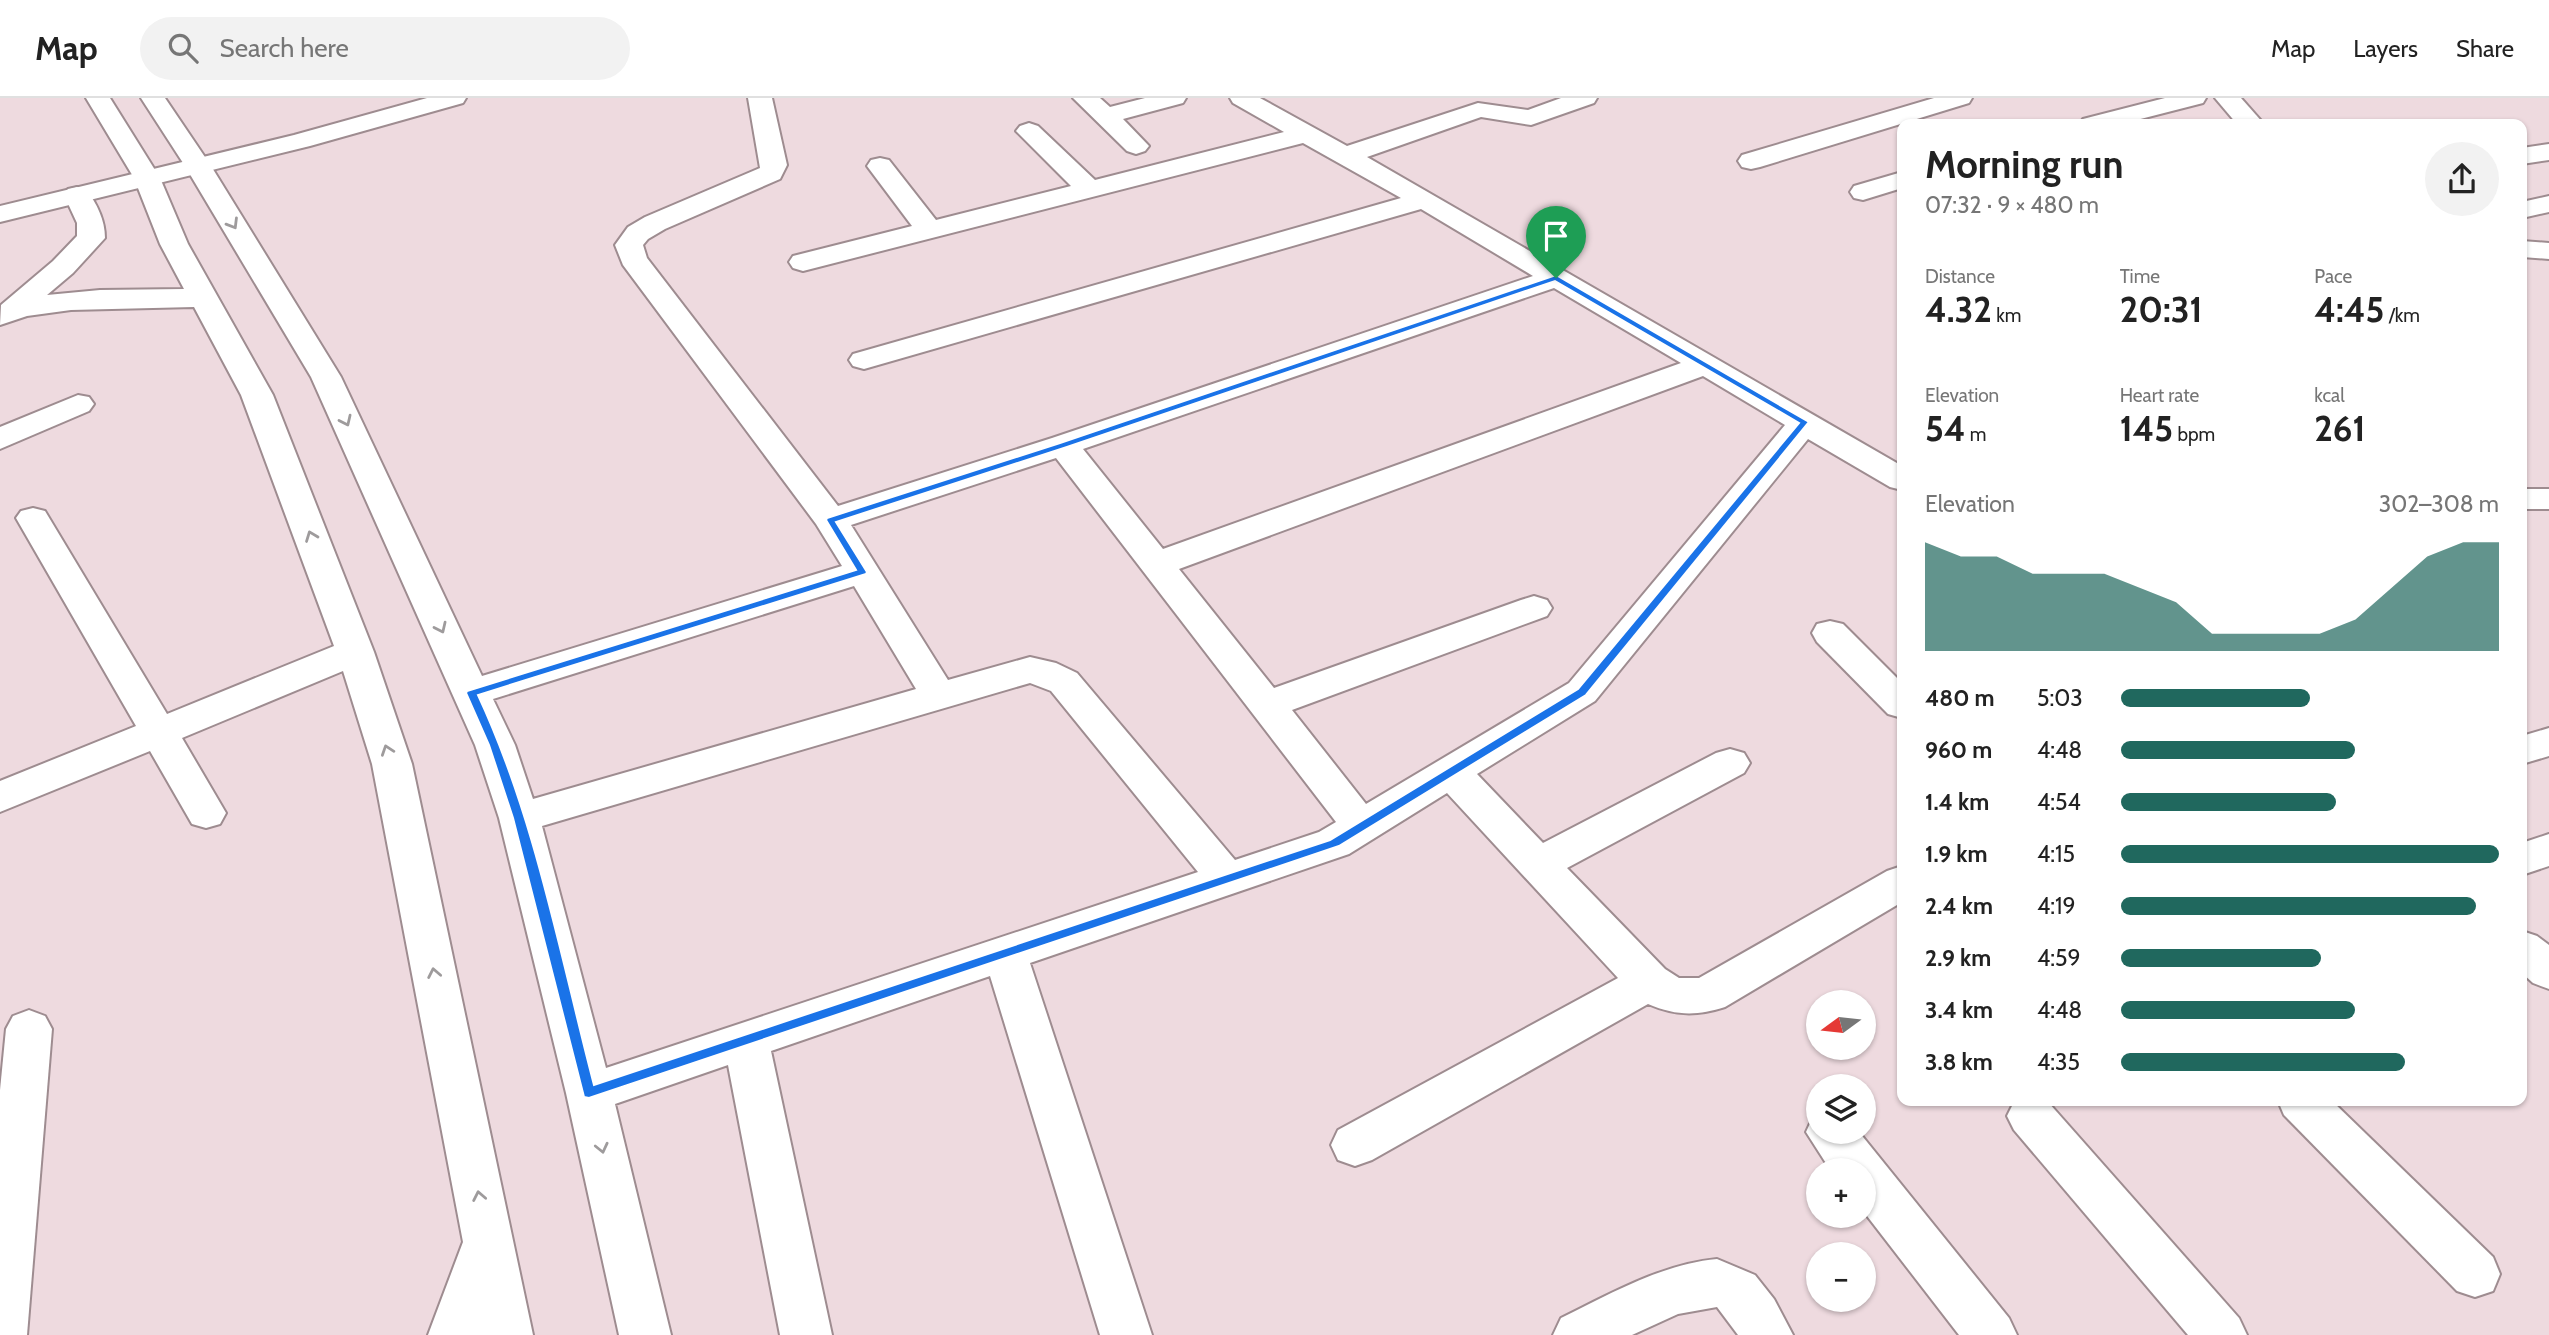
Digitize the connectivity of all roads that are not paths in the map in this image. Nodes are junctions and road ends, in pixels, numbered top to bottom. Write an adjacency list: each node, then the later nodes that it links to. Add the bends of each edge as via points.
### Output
1 (98, 98): 25 (street)
2 (153, 98): 22 (street)
3 (398, 98): 22 (street)
4 (454, 98): 22 (street)
5 (760, 98): 52 (street, via 774,164 771,173 655,223 629,245 633,259)
6 (1085, 98): 13 (street)
7 (1174, 98): 13 (street)
8 (1242, 98): 17 (street)
9 (1585, 98): 21 (street, via 1523,118 1491,108 1478,110)
10 (1960, 98): 23 (street)
11 (2194, 98): 14 (street)
12 (2227, 98): 15 (street)
13 (1105, 116): 18 (street)
14 (2112, 119)
15 (2246, 119)
16 (1030, 131): 27 (street)
17 (1306, 134): 21 (street); 27 (street)
18 (1136, 146)
19 (2549, 152): 20 (street)
20 (2527, 155)
21 (1345, 156): 31 (street)
22 (193, 159): 25 (street); 58 (street, one-way to 58, via 326,377)
23 (1751, 161)
24 (880, 166): 35 (street)
25 (143, 171): 29 (street); 30 (street); 40 (street, via 174,244)
26 (1897, 182): 28 (street)
27 (1090, 189): 35 (street)
28 (1863, 192)
29 (77, 195): 34 (street); 41 (street, via 91,223 90,238 63,267)
30 (0, 197)
31 (1424, 200): 39 (street); 42 (street)
32 (2549, 204): 33 (street)
33 (2527, 209)
34 (0, 214)
35 (930, 230): 38 (street)
36 (2527, 249): 37 (street)
37 (2549, 251)
38 (803, 262)
39 (1556, 278): 43 (street); 47 (street)
40 (204, 298): 41 (street, via 106,300); 57 (street, one-way to 40, via 257,395)
41 (5, 313)
42 (864, 360)
43 (1706, 365): 45 (street); 53 (street)
44 (78, 404): 46 (street)
45 (1805, 422): 48 (street); 66 (street, via 1582,692)
46 (0, 439)
47 (1063, 445): 52 (street); 53 (street)
48 (1897, 477)
49 (2527, 499): 50 (street)
50 (2549, 499)
51 (33, 518): 62 (street)
52 (831, 520): 54 (street)
53 (1157, 564): 61 (street)
54 (862, 572): 58 (street); 59 (street)
55 (1534, 608): 61 (street)
56 (1829, 633): 60 (street)
57 (355, 652): 62 (street); 89 (street, one-way to 57, via 392,764)
58 (471, 693): 69 (street, via 495,745)
59 (939, 696): 69 (street); 74 (street, via 1030,670 1064,682)
60 (1897, 700)
61 (1266, 705): 70 (street)
62 (159, 732): 67 (street); 68 (street)
63 (2549, 742): 64 (street)
64 (2527, 749)
65 (1730, 763): 73 (street)
66 (1451, 772): 70 (street); 73 (street)
67 (0, 797)
68 (206, 813)
69 (519, 818): 82 (street)
70 (1361, 827): 74 (street, via 1334,843)
71 (2549, 850): 72 (street)
72 (2527, 857)
73 (1538, 864): 79 (street)
74 (1227, 879): 77 (street)
75 (1897, 885): 79 (street, via 1709,994 1693,999 1670,996)
76 (2527, 952): 78 (street)
77 (1005, 953): 81 (street); 96 (street)
78 (2549, 971)
79 (1649, 982): 86 (street)
80 (29, 1029): 91 (street)
81 (746, 1040): 82 (street); 95 (street)
82 (589, 1093): 94 (street, one-way to 94)
83 (2306, 1106): 90 (street)
84 (2031, 1116): 100 (street)
85 (1839, 1144): 87 (street)
86 (1355, 1145)
87 (1850, 1158)
88 (1876, 1190): 99 (street)
89 (489, 1241): 92 (street); 93 (street)
90 (2475, 1274)
91 (1, 1335)
92 (454, 1335)
93 (507, 1335)
94 (645, 1335)
95 (806, 1335)
96 (1126, 1335)
97 (1579, 1335): 98 (street, via 1687,1286 1711,1282 1730,1287)
98 (1767, 1335)
99 (1991, 1335)
100 (2221, 1335)

